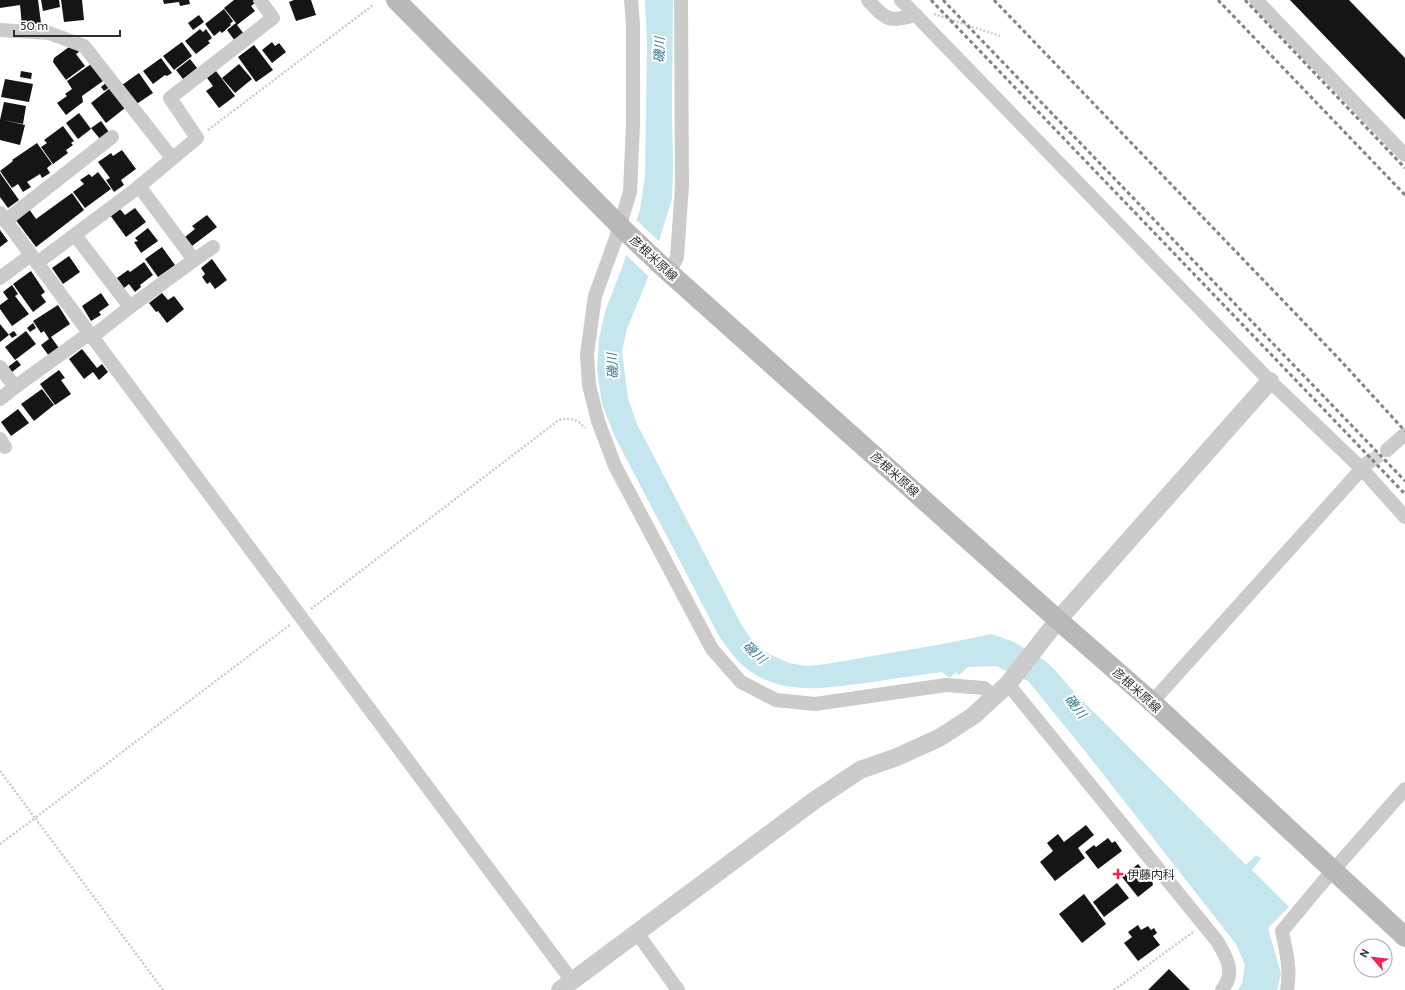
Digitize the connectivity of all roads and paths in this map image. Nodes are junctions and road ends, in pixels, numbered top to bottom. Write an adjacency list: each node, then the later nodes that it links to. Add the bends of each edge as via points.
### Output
1 (260, 0): 14 (street, via 273,18 170,98)
2 (396, 0): 19 (main road, 彦根米原線)
3 (631, 0): 19 (street, via 633,117 630,192)
4 (681, 0): 24 (street, via 682,186 677,257)
5 (868, 0): 10 (street, via 881,15 888,18 896,20)
6 (901, 0): 10 (street)
7 (1256, 0): 15 (street)
8 (373, 5): 14 (path)
9 (933, 13): 12 (path)
10 (916, 15): 29 (street)
11 (0, 30): 16 (street, via 49,33 84,46)
12 (1000, 36)
13 (112, 137): 18 (street)
14 (197, 138): 16 (street)
15 (1405, 154)
16 (172, 158): 17 (street)
17 (140, 186): 20 (street); 23 (street)
18 (3, 217): 22 (street)
19 (622, 228): 24 (main road, 彦根米原線); 38 (street, via 595,296 587,354 589,385 598,421 615,466 712,649 741,682 776,700 815,704 946,685 984,688)
20 (74, 235): 22 (street); 26 (street)
21 (213, 247): 23 (street)
22 (34, 259): 25 (street); 27 (street)
23 (194, 260): 26 (street)
24 (666, 270): 36 (main road, 彦根米原線)
25 (0, 278)
26 (130, 307): 27 (street)
27 (91, 335): 30 (street); 46 (street)
28 (0, 367): 30 (street)
29 (1270, 381): 34 (street); 36 (street)
30 (15, 387): 31 (street)
31 (0, 399)
32 (1404, 435): 33 (street)
33 (1386, 450)
34 (1365, 466): 35 (street); 39 (street)
35 (1405, 517)
36 (1058, 620): 37 (street); 39 (main road, 彦根米原線)
37 (1009, 683): 38 (street); 43 (street)
38 (994, 697): 44 (street, via 973,716 939,738 860,770 821,796)
39 (1152, 702): 42 (main road, 彦根米原線)
40 (1405, 789): 42 (street)
41 (0, 844): 47 (path, via 35,818)
42 (1334, 871): 45 (main road, 彦根米原線); 51 (street, via 1282,931 1289,979)
43 (1203, 925): 49 (path); 50 (street, via 1217,940 1227,959 1230,972)
44 (637, 933): 46 (street); 48 (street)
45 (1405, 937)
46 (566, 985)
47 (163, 990)
48 (678, 990)
49 (1114, 990)
50 (1222, 990)
51 (1287, 990)

